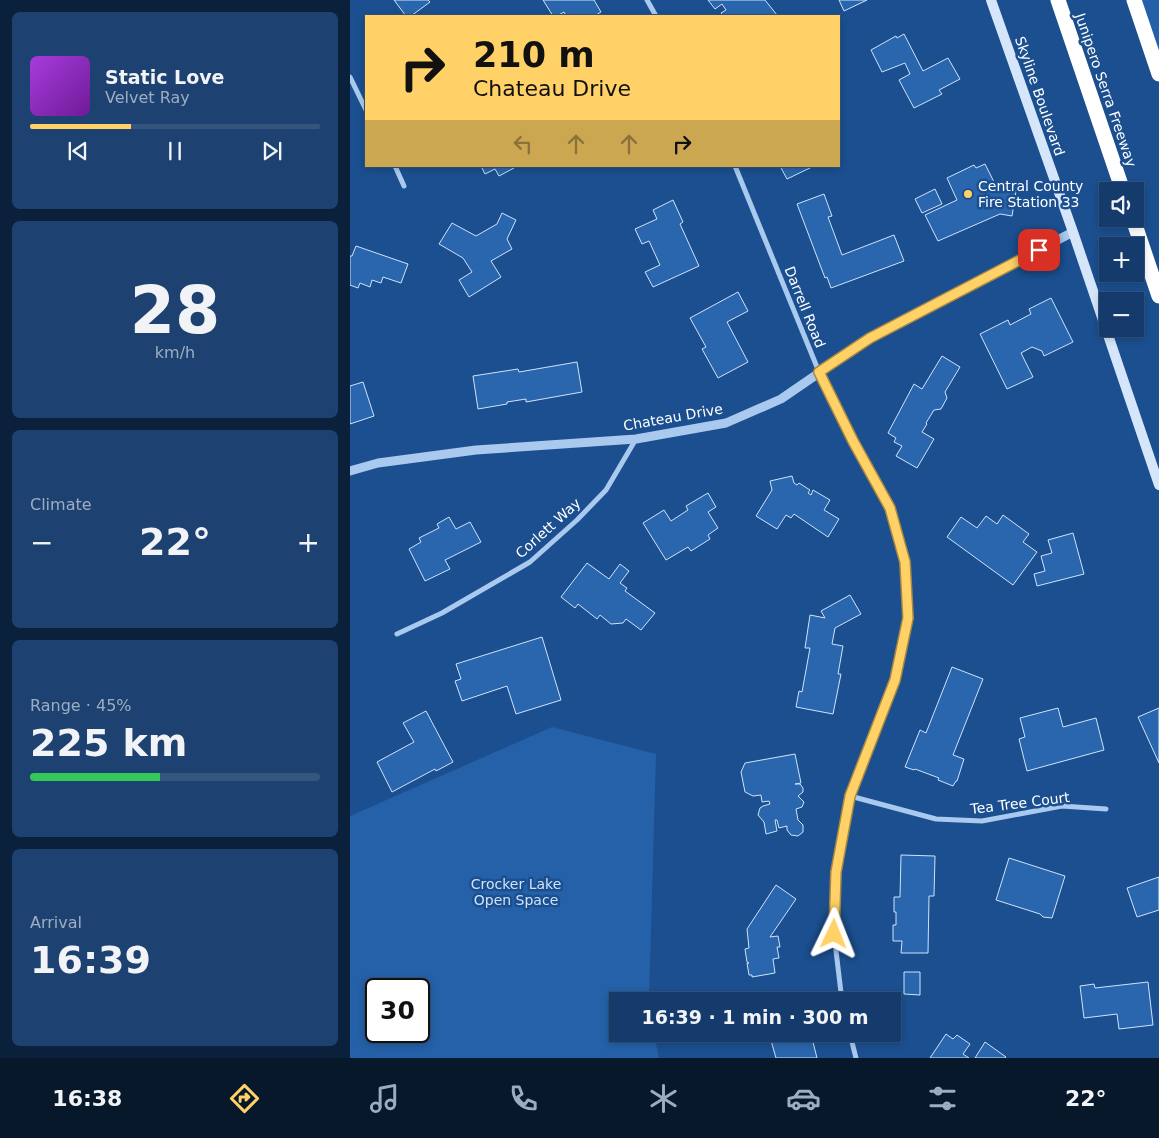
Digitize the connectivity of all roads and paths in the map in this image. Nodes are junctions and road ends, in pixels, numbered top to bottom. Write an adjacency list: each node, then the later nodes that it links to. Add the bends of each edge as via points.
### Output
1 (647, 0): 5 (street)
2 (991, 0): 14 (main road, Skyline Boulevard)
3 (1058, 0): 11 (highway, Junipero Serra Freeway)
4 (1134, 0): 6 (highway)
5 (655, 15)
6 (1159, 74)
7 (350, 77): 8 (street)
8 (365, 108)
9 (394, 167): 12 (street)
10 (735, 167): 16 (street, Darrell Road)
11 (1120, 182)
12 (404, 186)
13 (1136, 227): 15 (highway)
14 (1073, 232): 16 (street, Chateau Drive, via 870,338); 19 (main road, Skyline Boulevard)
15 (1159, 296)
16 (819, 372): 17 (street, Chateau Drive, via 782,399 726,423); 21 (street, Darrell Road, via 890,508 905,562 908,618 895,680)
17 (636, 439): 18 (street, Chateau Drive, via 476,450 378,462); 20 (street, Corlett Way, via 606,490 530,562 442,613)
18 (350, 471)
19 (1159, 485)
20 (397, 634)
21 (850, 796): 22 (street, Tea Tree Court, via 936,819 982,821 1062,806); 23 (street, Darrell Road, via 836,872 834,934)
22 (1106, 809)
23 (841, 992)
24 (852, 1042): 25 (street)
25 (856, 1058)

